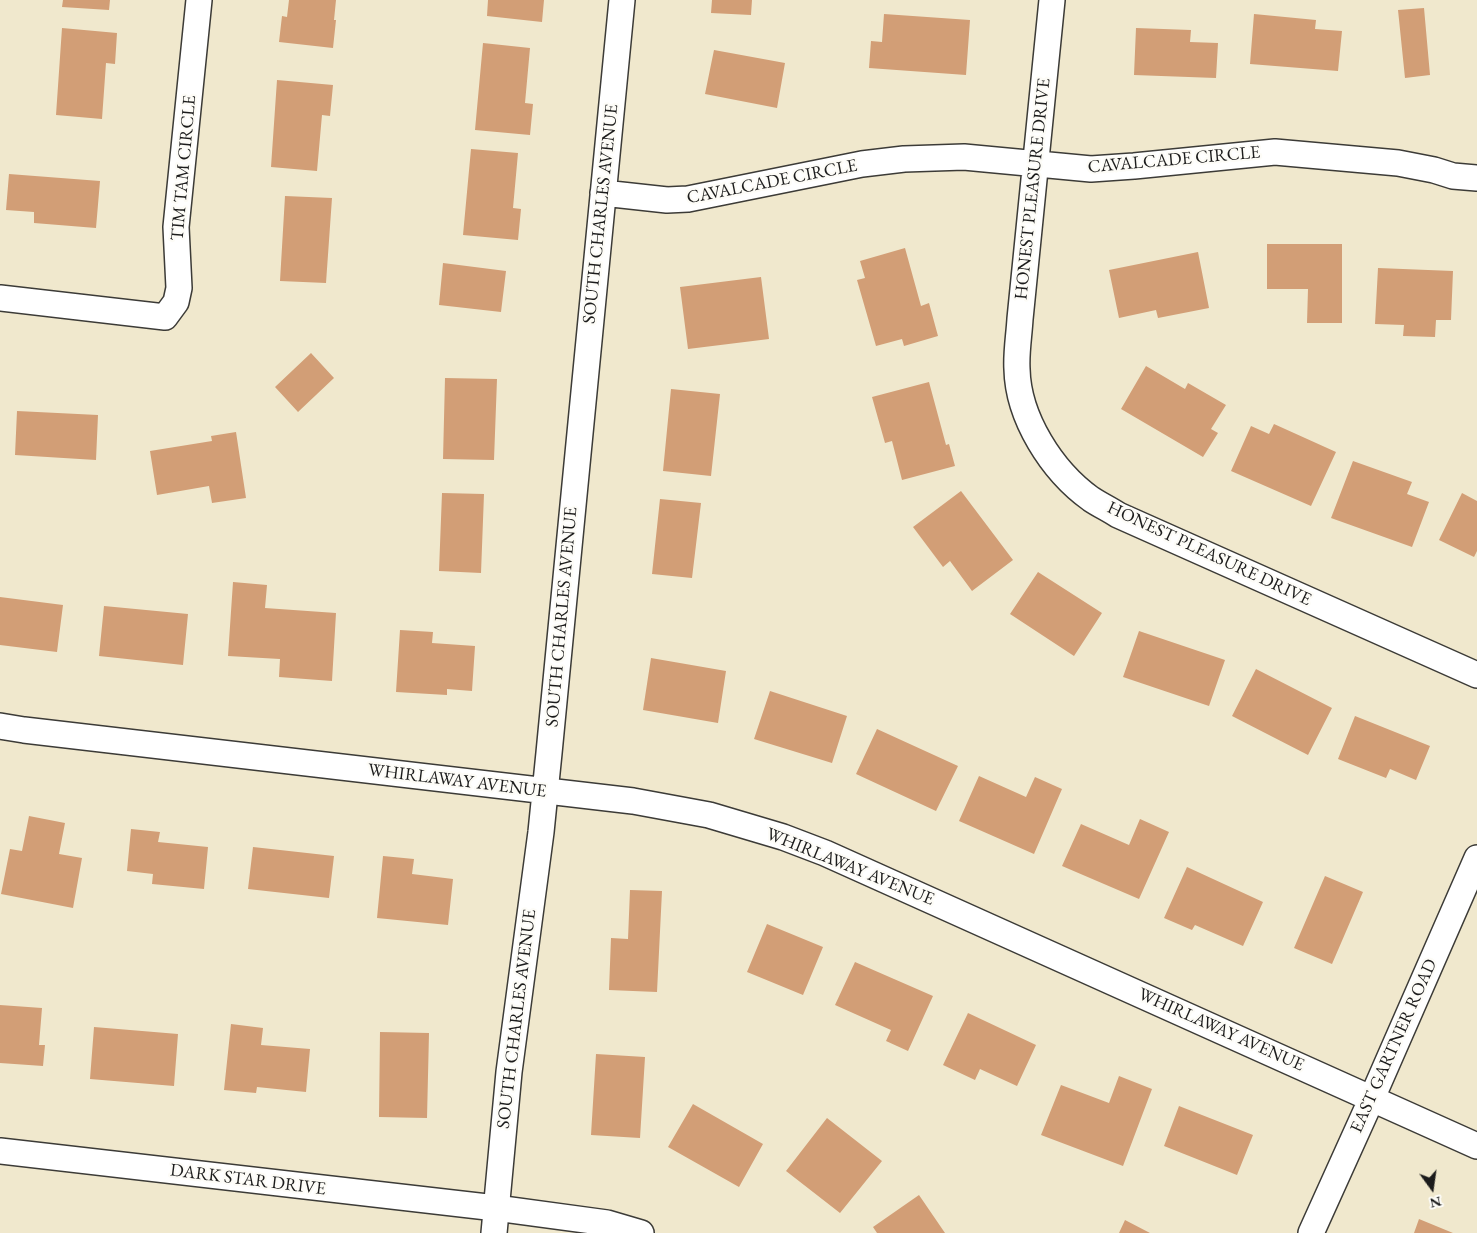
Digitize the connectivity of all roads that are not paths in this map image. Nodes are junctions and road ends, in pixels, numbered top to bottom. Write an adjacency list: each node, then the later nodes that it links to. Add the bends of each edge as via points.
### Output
1 (199, 0): 7 (street, TIM TAM CIRCLE, via 176,227 179,288 176,302 165,317)
2 (622, 0): 6 (street, SOUTH CHARLES AVENUE)
3 (1052, 0): 4 (street, HONEST PLEASURE DRIVE)
4 (1036, 164): 5 (street, CAVALCADE CIRCLE, via 1091,169 1275,152 1398,163 1453,176); 6 (street, CAVALCADE CIRCLE, via 964,158 904,158 688,199); 8 (street, HONEST PLEASURE DRIVE, via 1017,370 1026,414 1057,467 1091,498 1118,515)
5 (1477, 178)
6 (603, 194): 10 (street, SOUTH CHARLES AVENUE)
7 (0, 298)
8 (1477, 675)
9 (0, 726): 10 (street, WHIRLAWAY AVENUE)
10 (546, 792): 12 (street, WHIRLAWAY AVENUE, via 633,801 709,815 784,837); 15 (street, SOUTH CHARLES AVENUE, via 509,1072)
11 (1477, 858): 12 (street, EAST GARTNER ROAD)
12 (1372, 1098): 13 (street, WHIRLAWAY AVENUE); 18 (street, EAST GARTNER ROAD)
13 (1477, 1146)
14 (0, 1151): 15 (street, DARK STAR DRIVE)
15 (496, 1208): 16 (street, SOUTH CHARLES AVENUE); 17 (street, DARK STAR DRIVE, via 607,1223)
16 (494, 1233)
17 (641, 1233)
18 (1311, 1233)

